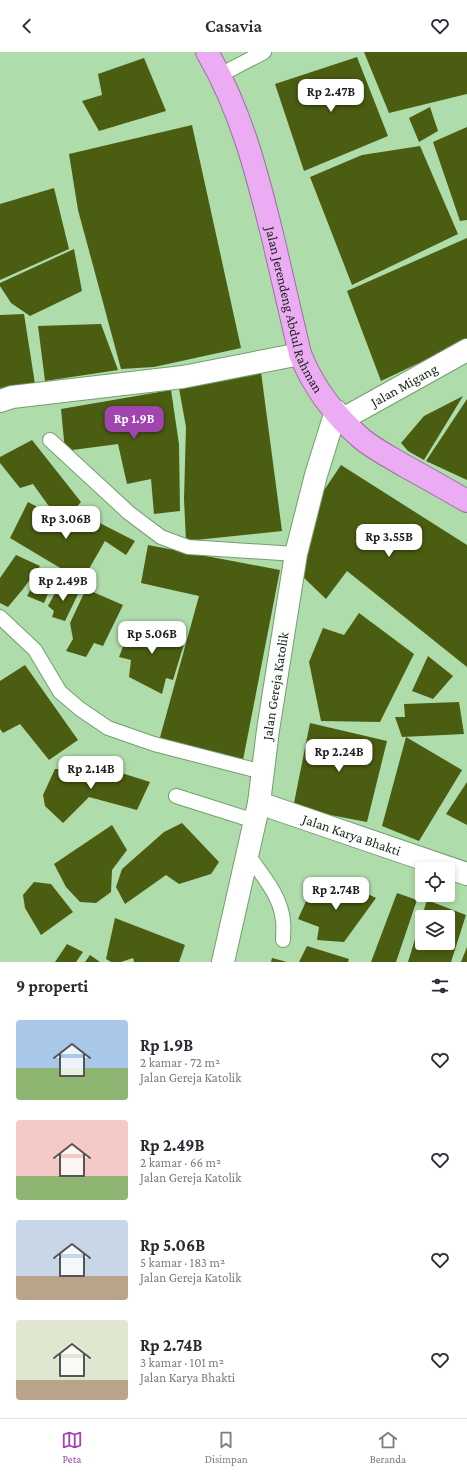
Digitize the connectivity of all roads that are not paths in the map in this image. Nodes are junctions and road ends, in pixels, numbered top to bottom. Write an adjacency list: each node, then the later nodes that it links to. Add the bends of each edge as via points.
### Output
1 (207, 52): 3 (highway, Jalan Jerendeng Abdul Rahman)
2 (264, 52): 3 (lane)
3 (220, 75): 5 (highway, Jalan Jerendeng Abdul Rahman, via 237,112 262,191)
4 (467, 350): 7 (street, Jalan Migang)
5 (300, 354): 6 (street, via 182,377 12,397); 7 (highway, Jalan Jerendeng Abdul Rahman, via 306,369)
6 (0, 401)
7 (338, 416): 9 (highway, Jalan Jerendeng Abdul Rahman, via 363,440); 10 (street, Jalan Gereja Katolik, via 316,475)
8 (50, 440): 10 (lane, via 129,513 161,537 188,547)
9 (467, 501)
10 (296, 554): 12 (street, Jalan Gereja Katolik)
11 (0, 617): 12 (lane, via 35,650 60,692 108,728 154,744)
12 (263, 772): 14 (street, Jalan Gereja Katolik)
13 (176, 796): 14 (lane)
14 (257, 812): 15 (street, Jalan Gereja Katolik); 16 (street, Jalan Karya Bhakti)
15 (248, 855): 17 (lane, via 280,904); 18 (street, Jalan Gereja Katolik)
16 (467, 874)
17 (283, 940)
18 (224, 962)

